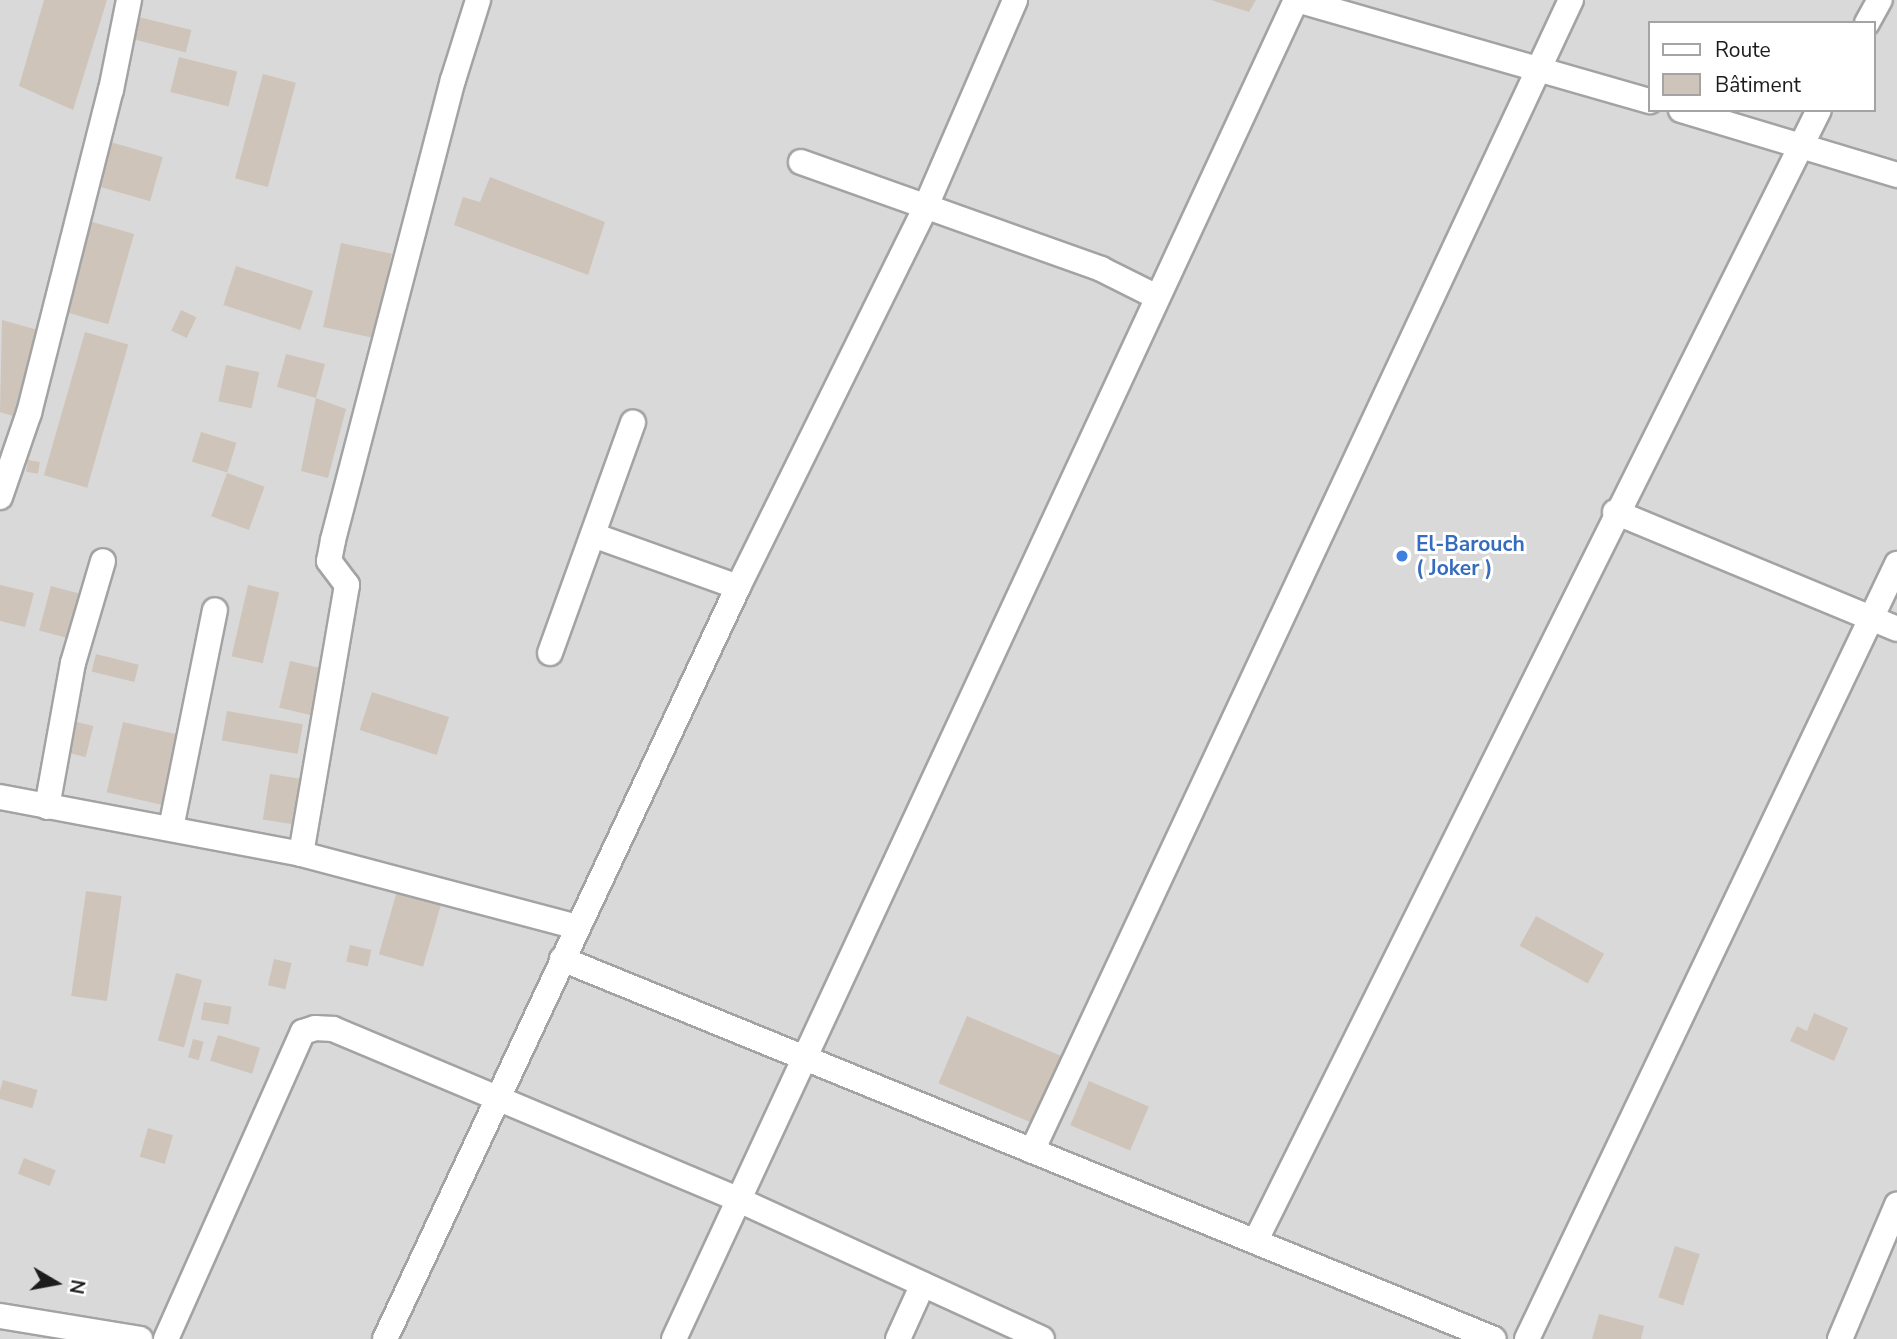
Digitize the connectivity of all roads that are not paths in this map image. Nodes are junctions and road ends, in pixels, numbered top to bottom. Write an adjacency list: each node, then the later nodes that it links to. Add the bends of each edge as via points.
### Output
1 (128, 0): 18 (street, via 111,90 29,413)
2 (478, 0): 31 (street, via 333,540 329,561 347,585)
3 (1015, 0): 15 (street)
4 (1297, 0): 8 (street); 16 (street)
5 (1571, 0): 8 (street)
6 (1880, 0): 7 (street)
7 (1868, 21)
8 (1539, 69): 9 (street); 36 (street)
9 (1648, 100)
10 (1688, 112): 12 (street)
11 (1818, 112): 12 (street)
12 (1800, 145): 14 (street); 19 (street)
13 (801, 162): 15 (street)
14 (1897, 175)
15 (926, 206): 16 (street, via 1101,269); 23 (street)
16 (1157, 297): 34 (street)
17 (633, 422): 20 (street)
18 (0, 498)
19 (1615, 512): 25 (street); 39 (street)
20 (593, 534): 23 (street); 27 (street)
21 (103, 561): 29 (street, via 74,663)
22 (1897, 564): 25 (street)
23 (738, 587): 32 (street)
24 (215, 610): 30 (street)
25 (1871, 618): 26 (street); 50 (street)
26 (1897, 629)
27 (550, 653)
28 (0, 797): 29 (street)
29 (47, 807): 30 (street)
30 (171, 828): 31 (street)
31 (301, 854): 32 (street)
32 (577, 927): 33 (street)
33 (562, 959): 34 (street); 35 (street)
34 (803, 1059): 36 (street); 37 (street)
35 (496, 1097): 37 (street); 44 (street, via 333,1029 303,1032); 45 (street)
36 (1032, 1151): 39 (street)
37 (738, 1200): 40 (street); 46 (street)
38 (1897, 1205): 51 (street)
39 (1256, 1240): 49 (street)
40 (923, 1284): 47 (street); 48 (street)
41 (0, 1316): 42 (street)
42 (33, 1331): 43 (street)
43 (140, 1339)
44 (166, 1339)
45 (385, 1339)
46 (674, 1339)
47 (898, 1339)
48 (1042, 1339)
49 (1494, 1339)
50 (1527, 1339)
51 (1840, 1339)

